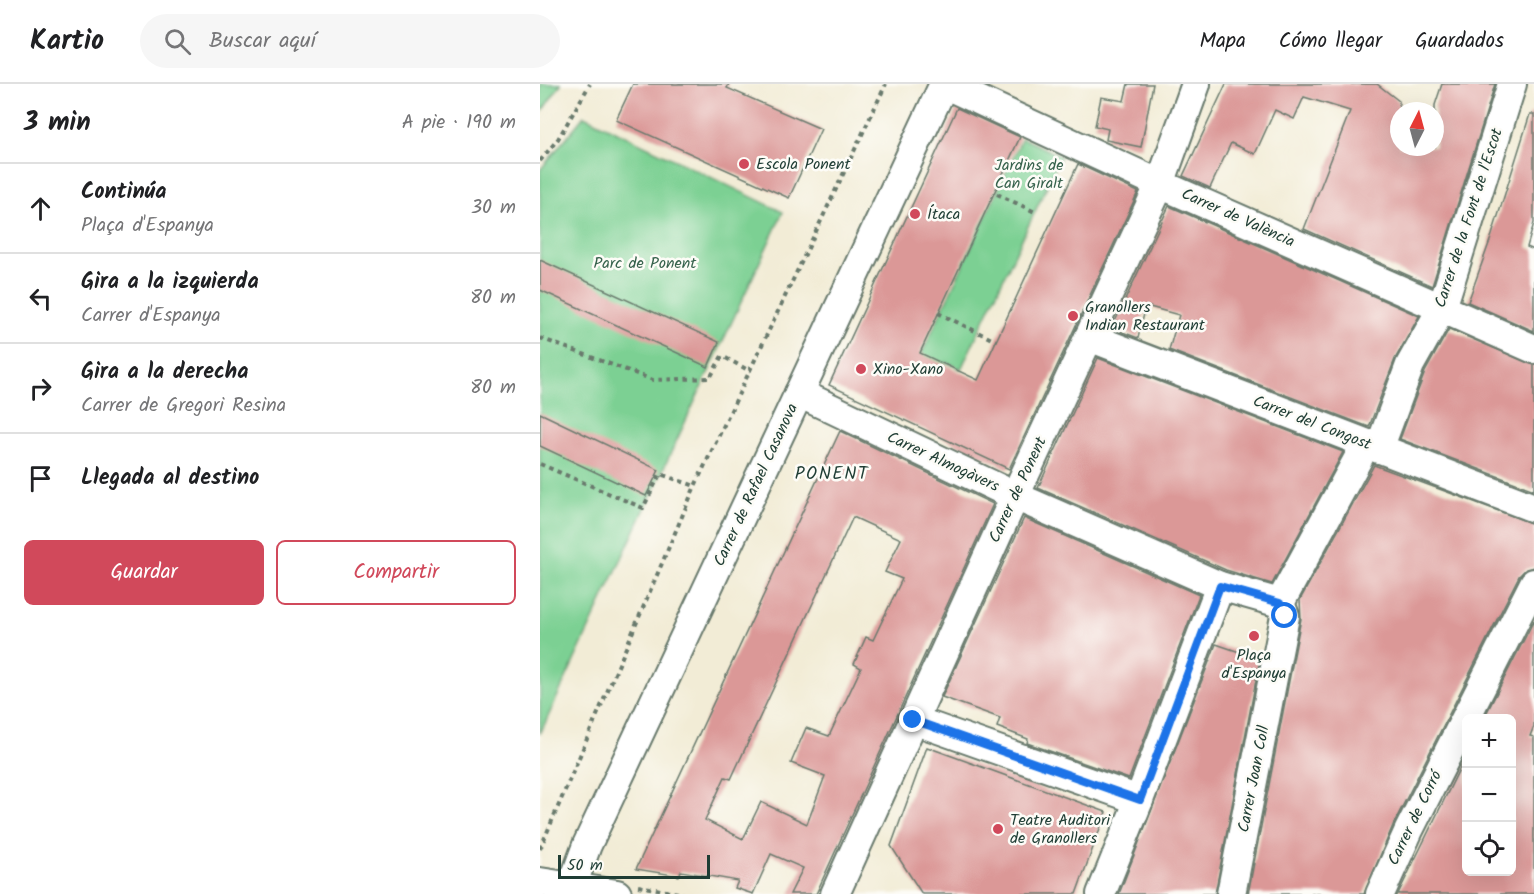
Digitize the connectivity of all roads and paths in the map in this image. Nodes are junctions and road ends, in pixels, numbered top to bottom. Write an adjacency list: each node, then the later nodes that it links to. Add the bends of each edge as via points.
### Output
1 (590, 84): 6 (path, via 558,139)
2 (886, 84): 16 (path)
3 (944, 84): 7 (street, Carrer de València); 17 (street, Carrer de Rafael Casanova)
4 (1196, 84): 7 (street, Carrer de Ponent)
5 (1512, 84): 10 (street, Carrer de la Font de l'Escot)
6 (540, 161)
7 (1160, 184): 10 (street, Carrer de València); 12 (street, Carrer de Ponent)
8 (997, 194): 9 (path)
9 (1035, 212)
10 (1442, 308): 15 (street, Carrer de València); 18 (street, Carrer de la Font de l'Escot)
11 (938, 313): 14 (path)
12 (1089, 337): 18 (street, Carrer del Congost); 21 (street, Carrer de Ponent)
13 (540, 338): 16 (path, via 653,380 710,378 723,356)
14 (996, 341)
15 (1534, 349)
16 (750, 371): 20 (path)
17 (799, 393): 21 (street, Carrer Almogàvers); 29 (street, Carrer de Rafael Casanova, via 587,844 576,875)
18 (1372, 447): 22 (street, Carrer del Congost); 25 (street, Carrer de la Font de l'Escot)
19 (540, 464): 20 (path, via 643,508 660,474)
20 (695, 486): 28 (path)
21 (1015, 496): 24 (street, Carrer Almogàvers); 26 (street, Carrer de Ponent)
22 (1534, 508)
23 (1534, 583): 33 (street, Carrer de Corró)
24 (1220, 586): 25 (street); 27 (street)
25 (1280, 603): 32 (street, Carrer Joan Coll, via 1285,616)
26 (913, 720): 27 (street); 30 (street, Carrer de Ponent)
27 (1140, 800): 31 (street)
28 (540, 849)
29 (581, 889)
30 (835, 894)
31 (1101, 894)
32 (1232, 894)
33 (1380, 894)

